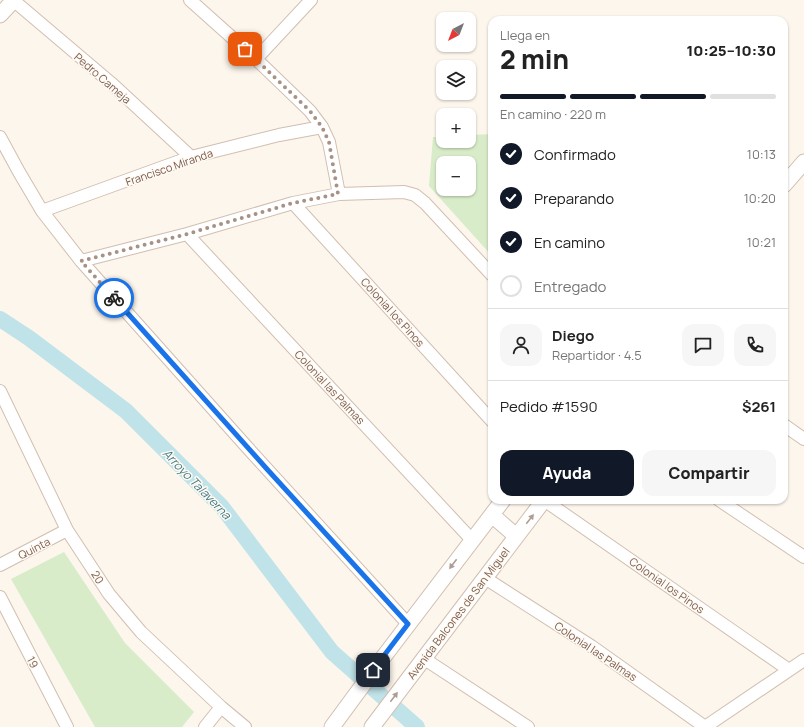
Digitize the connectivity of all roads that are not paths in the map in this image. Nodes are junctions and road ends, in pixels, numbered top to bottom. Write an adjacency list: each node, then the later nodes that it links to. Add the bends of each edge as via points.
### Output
1 (13, 0): 4 (street); 8 (street, Pedro Cameja)
2 (190, 0): 5 (street)
3 (311, 0): 5 (street)
4 (0, 16)
5 (256, 59): 6 (street, via 310,111)
6 (322, 127): 8 (street, Francisco Miranda); 11 (street, via 329,142)
7 (0, 137): 13 (street)
8 (191, 157): 13 (street, Francisco Miranda)
9 (804, 162): 10 (street)
10 (788, 180)
11 (338, 194): 12 (street); 16 (street, via 404,192 415,195)
12 (293, 203): 14 (street); 18 (street, Colonial los Pinos)
13 (42, 211): 15 (street)
14 (187, 234): 15 (street); 28 (street, Colonial las Palmas)
15 (81, 261): 33 (street)
16 (488, 272)
17 (0, 391): 26 (street, 20)
18 (488, 417)
19 (788, 428): 20 (street)
20 (804, 439)
21 (500, 504): 25 (street)
22 (541, 504): 27 (street, Avenida Balcones de San Miguel, one-way to 22)
23 (550, 504): 36 (street, Colonial los Pinos)
24 (725, 504): 29 (street)
25 (492, 515): 27 (street); 28 (street)
26 (67, 530): 30 (street, Quinta); 37 (street, 20, via 109,594 141,632)
27 (516, 536): 31 (street, Avenida Balcones de San Miguel)
28 (472, 540): 33 (street, one-way to 33)
29 (804, 557)
30 (0, 565)
31 (485, 578): 34 (street, Avenida Balcones de San Miguel); 44 (street, Colonial las Palmas, via 591,646)
32 (0, 597): 39 (street, 19)
33 (408, 624): 42 (street)
34 (423, 658): 38 (street, Avenida Balcones de San Miguel, one-way to 34); 43 (street)
35 (804, 660): 36 (street)
36 (790, 670): 44 (street)
37 (222, 707): 40 (street); 41 (street, 20)
38 (374, 725)
39 (67, 727)
40 (205, 727)
41 (245, 727)
42 (332, 727)
43 (528, 727)
44 (705, 727)

